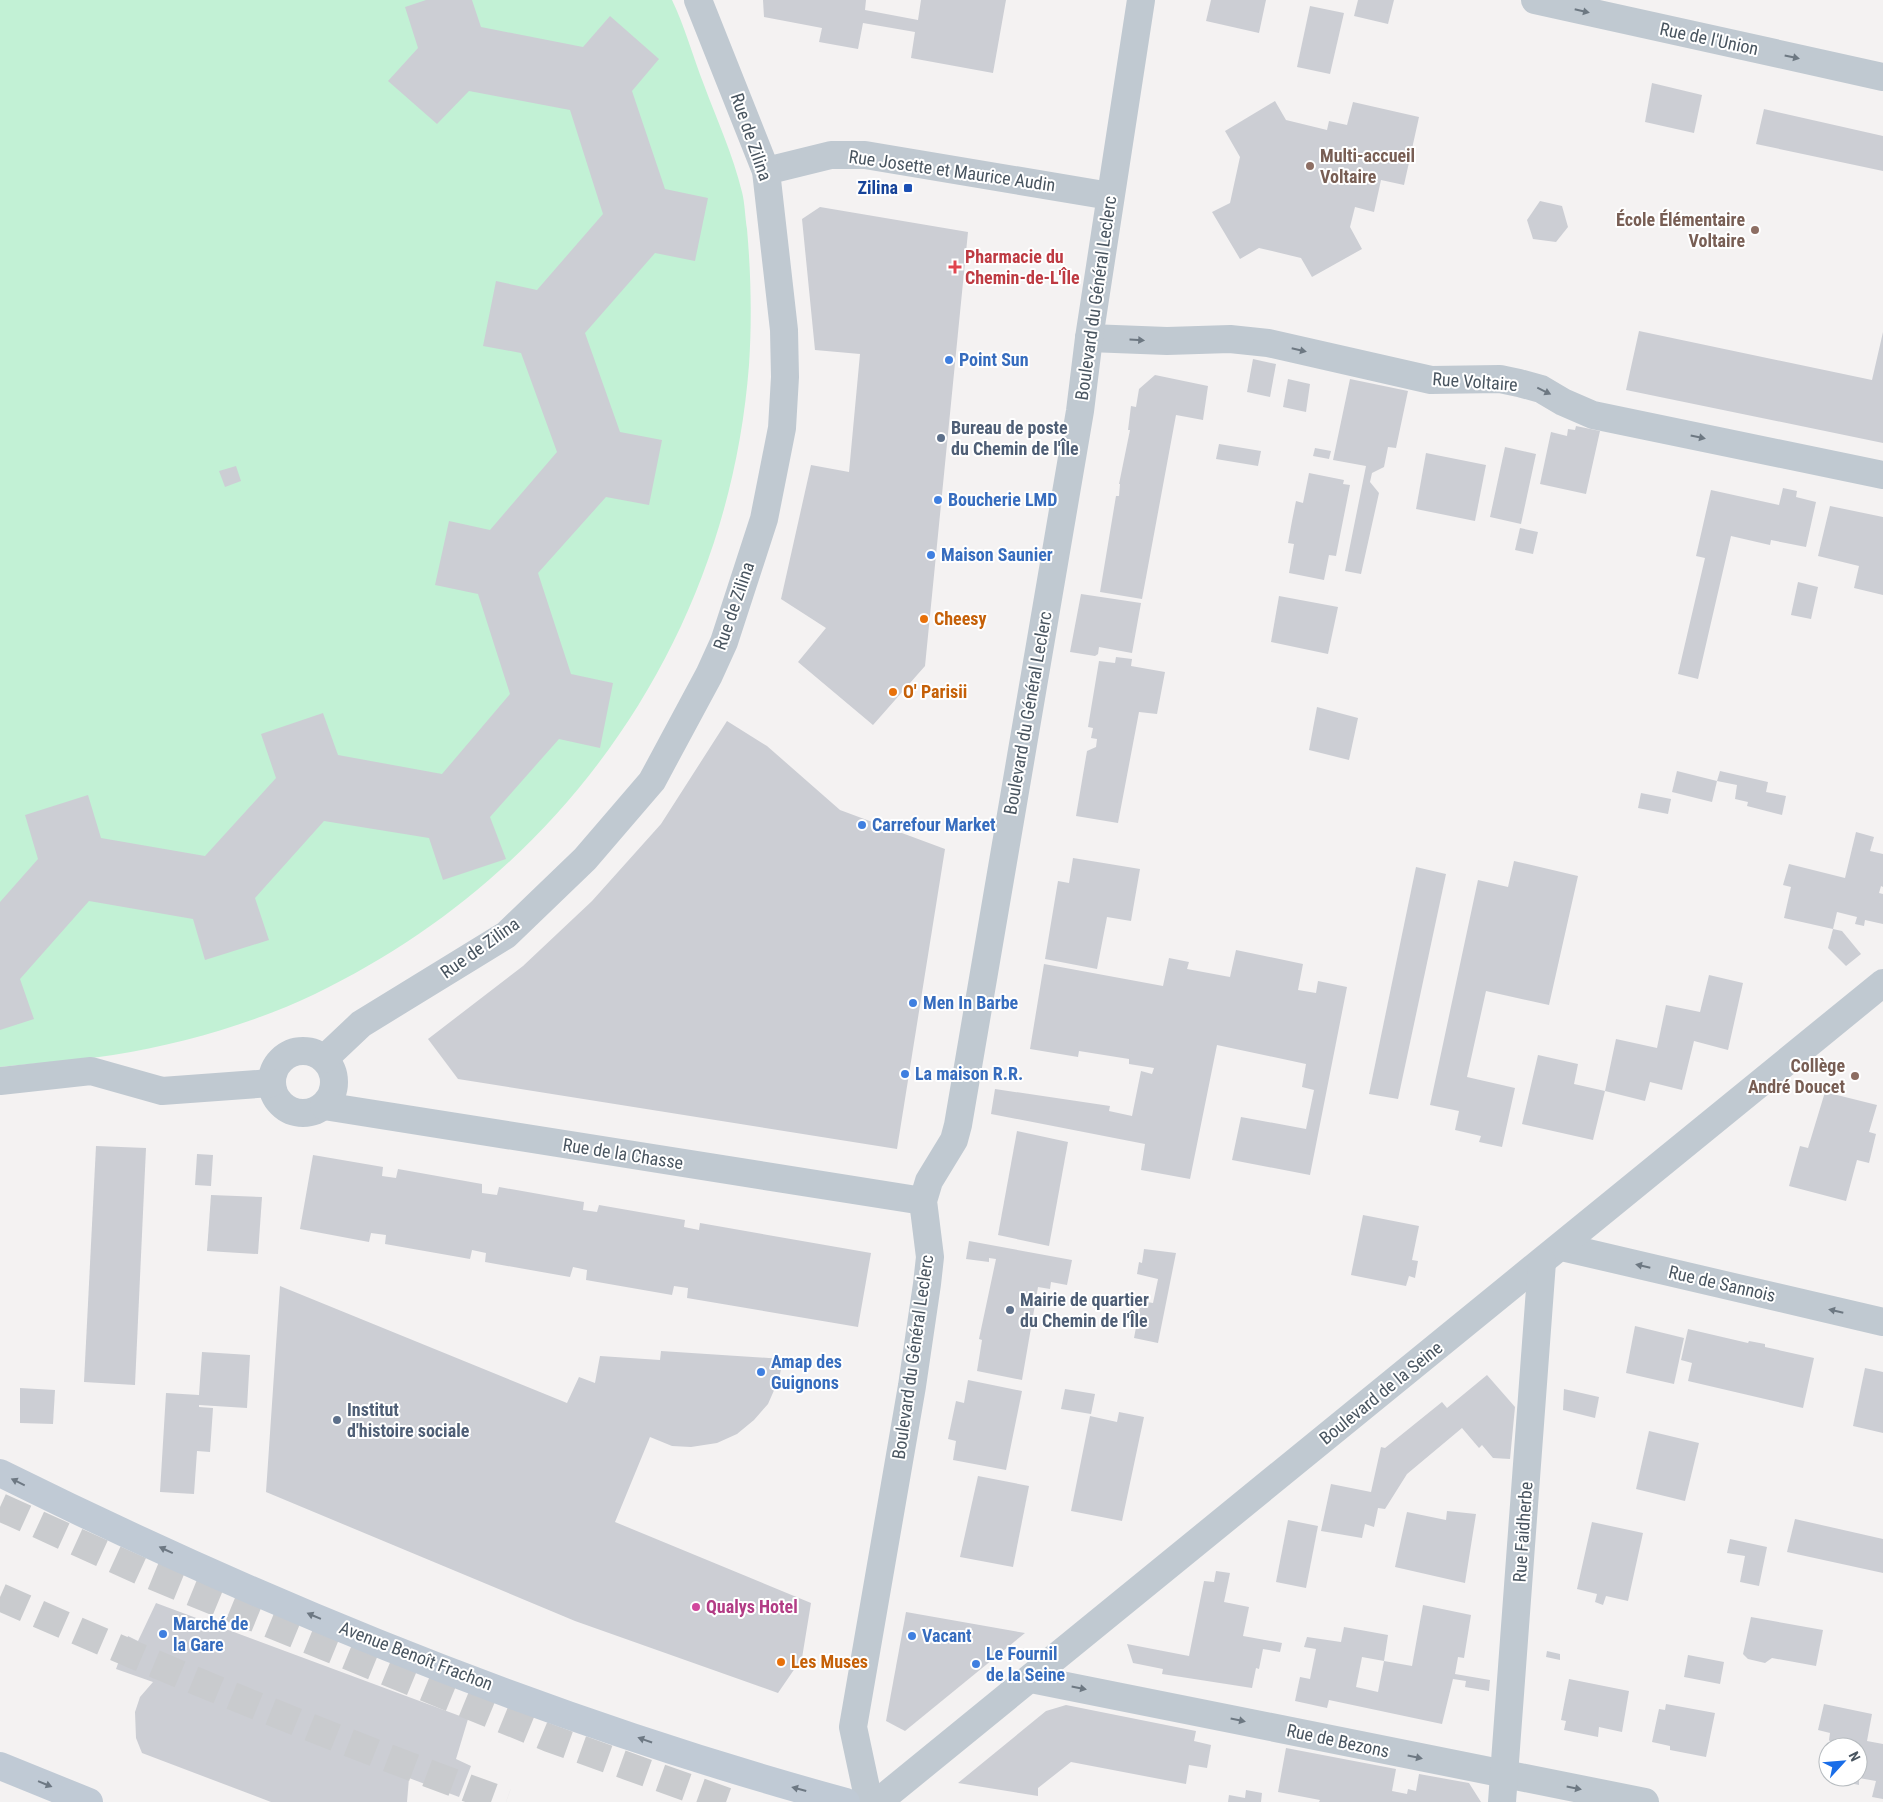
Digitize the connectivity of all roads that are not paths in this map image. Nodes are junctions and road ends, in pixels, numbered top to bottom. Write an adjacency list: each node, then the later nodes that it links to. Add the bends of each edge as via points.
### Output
1 (698, 0): 5 (street, Rue de Zilina)
2 (1141, 0): 6 (street, Boulevard du Général Leclerc)
3 (1535, 0): 4 (street, Rue de l'Union, one-way to 4)
4 (1883, 77)
5 (766, 172): 6 (street, Rue Josette et Maurice Audin, via 832,155 864,155); 10 (street, Rue de Zilina, via 784,330 782,428 764,519 724,642 709,674 652,781 585,859 506,935 361,1024)
6 (1110, 196): 7 (street, Boulevard du Général Leclerc)
7 (1088, 338): 8 (street, Rue Voltaire, one-way to 8, via 1230,339 1268,343 1431,380 1500,380 1541,389 1593,415); 14 (street, Boulevard du Général Leclerc, via 1078,420 958,1125 954,1140 929,1181)
8 (1883, 475)
9 (1883, 983): 15 (street, Boulevard de la Seine)
10 (324, 1059): 12 (street, via 305,1050 285,1056 277,1064); 13 (street, via 334,1078 334,1088)
11 (0, 1081): 12 (street, via 91,1071 162,1091)
12 (271, 1083): 13 (street, via 278,1102 294,1112 315,1112)
13 (324, 1106): 14 (street, Rue de la Chasse)
14 (923, 1201): 23 (street, Boulevard du Général Leclerc, via 930,1258 927,1284 853,1727)
15 (1552, 1254): 16 (street, Rue de Sannois, one-way to 15); 18 (street, Boulevard de la Seine); 20 (street, Rue Faidherbe)
16 (1883, 1322)
17 (0, 1473): 22 (main road, Avenue Benoît Frachon, one-way to 17, via 755,1777 398,1652 193,1563)
18 (1031, 1679): 20 (street, Rue de Bezons, one-way to 20); 24 (street, Boulevard de la Seine)
19 (0, 1766): 21 (main road, one-way to 21)
20 (1505, 1775): 25 (street, Rue Faidherbe); 26 (street, Rue de Bezons, one-way to 26)
21 (89, 1802)
22 (846, 1802)
23 (869, 1802)
24 (878, 1802)
25 (1502, 1802)
26 (1645, 1802)

